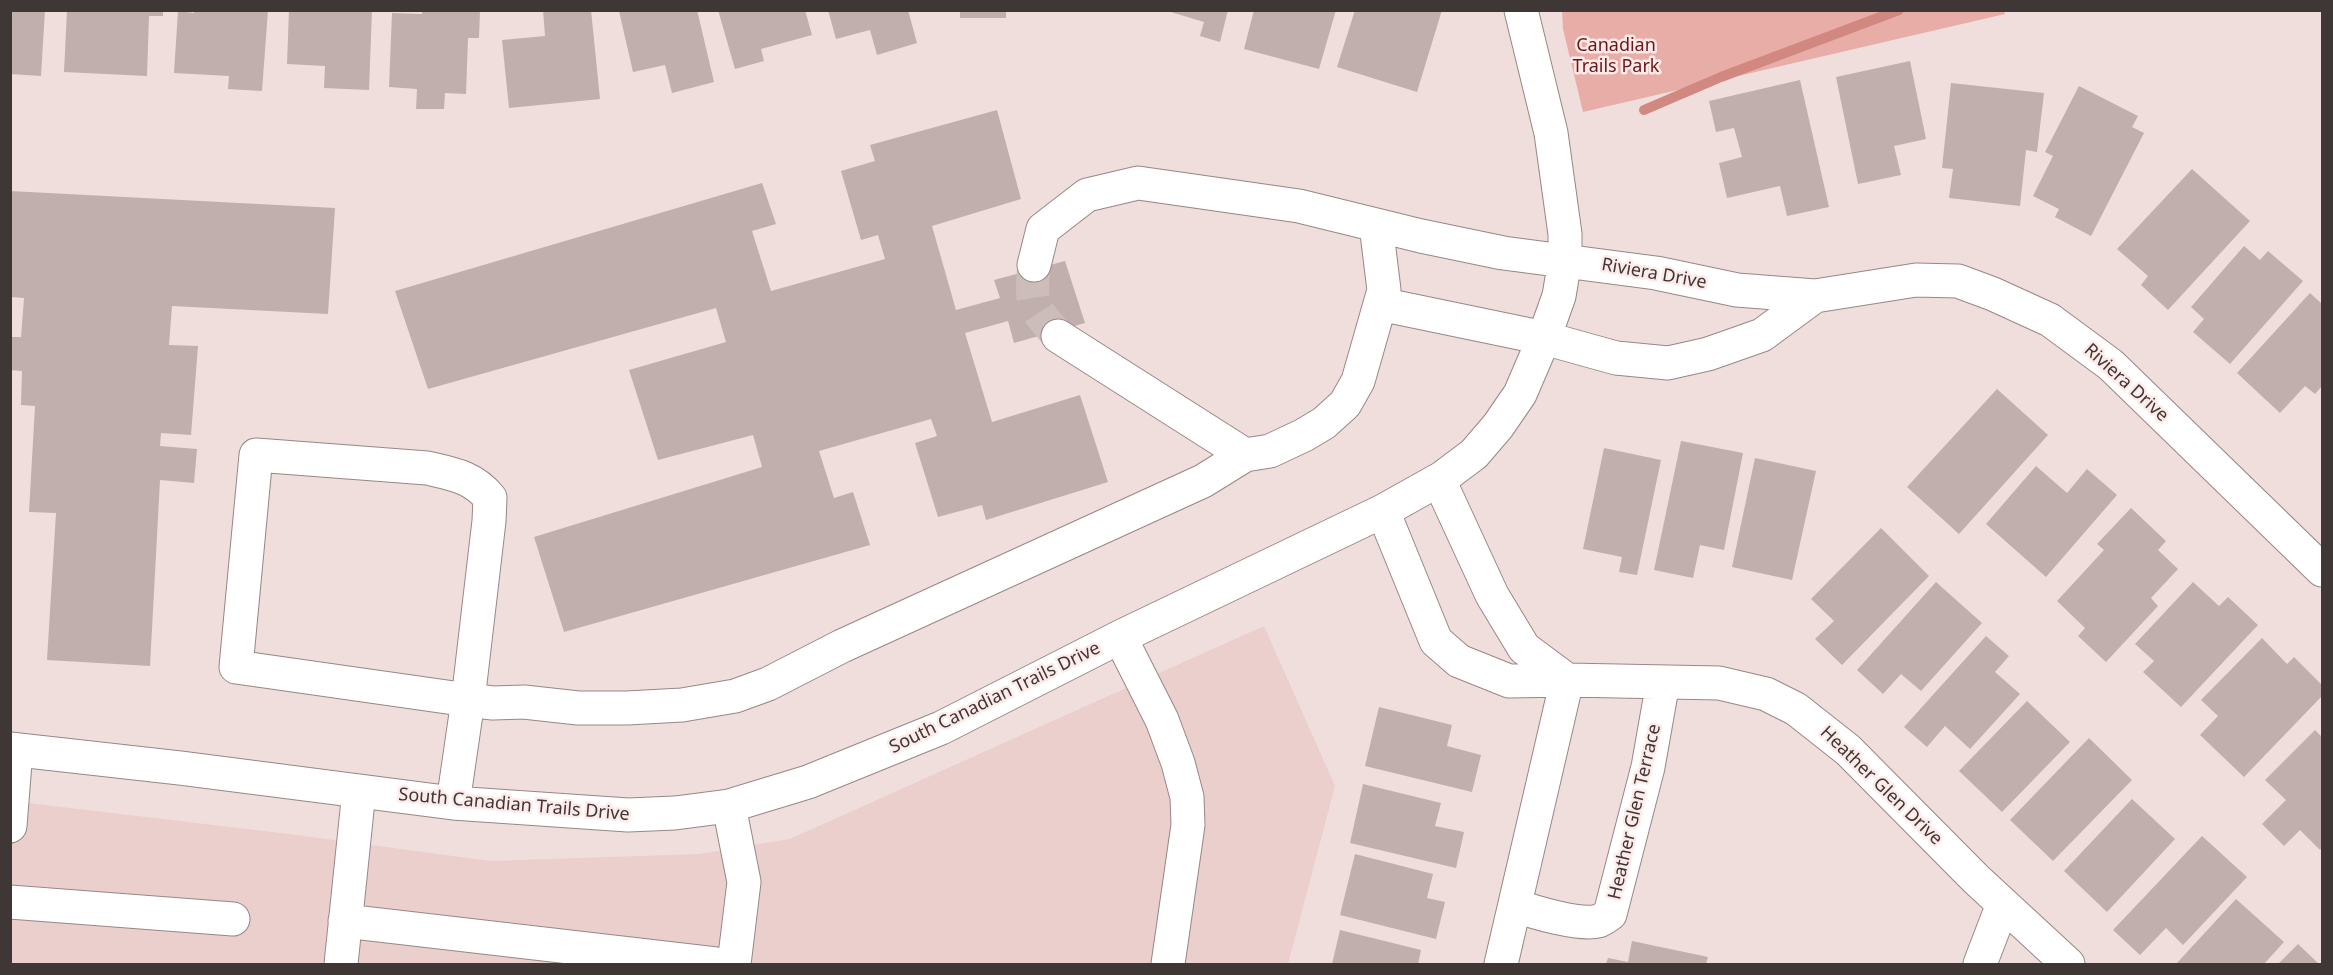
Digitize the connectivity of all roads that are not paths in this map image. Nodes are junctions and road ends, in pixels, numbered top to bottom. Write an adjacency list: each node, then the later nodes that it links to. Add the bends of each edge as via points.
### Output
1 (1521, 10): 3 (street, South Canadian Trails Drive, via 1551,133)
2 (1376, 225): 3 (street, Riviera Drive, via 1503,253); 4 (street, Riviera Drive, via 1299,207 1138,183 1087,195 1043,229); 6 (street, via 1384,290)
3 (1565, 260): 5 (street, Riviera Drive, via 1737,290); 8 (street, South Canadian Trails Drive, via 1559,296)
4 (1034, 265)
5 (1815, 296): 8 (street, Riviera Drive, via 1762,335 1668,363 1616,358); 12 (street, Riviera Drive, via 1916,280 1958,282 2050,320 2111,365)
6 (1380, 304): 8 (street, Riviera Drive); 9 (street, via 1358,381 1345,404 1304,435 1270,451)
7 (1058, 336): 9 (street)
8 (1544, 338): 10 (street, South Canadian Trails Drive, via 1520,394 1498,426 1474,454)
9 (1245, 455): 16 (street, via 1203,481 735,696 682,705 627,708)
10 (1438, 480): 11 (street, South Canadian Trails Drive); 14 (street, via 1492,595 1524,648)
11 (1383, 512): 13 (street, South Canadian Trails Drive); 14 (street, Heather Glen Drive, via 1436,641 1459,661 1509,681)
12 (2322, 570)
13 (1120, 637): 20 (street, South Canadian Trails Drive, via 941,728 818,778); 30 (street, via 1162,720 1187,797 1188,825)
14 (1567, 680): 15 (street, Heather Glen Drive); 24 (street)
15 (1664, 682): 23 (street, Heather Glen Drive, via 1719,683 1766,694 1796,709 1848,750); 24 (street, Heather Glen Terrace, via 1648,767 1610,914 1599,921 1585,921)
16 (468, 700): 16 (street, via 489,521 490,498 479,485 427,468 256,455 236,667); 19 (street)
17 (13, 749): 18 (street, South Canadian Trails Drive); 21 (street)
18 (358, 791): 19 (street, South Canadian Trails Drive); 26 (street)
19 (453, 803): 20 (street, South Canadian Trails Drive, via 628,815)
20 (729, 806): 29 (street, via 744,882)
21 (10, 826)
22 (10, 902): 25 (street)
23 (2003, 904): 32 (street); 33 (street, Heather Glen Drive)
24 (1515, 905): 31 (street)
25 (233, 919)
26 (345, 921): 27 (street); 28 (street)
27 (341, 964)
28 (716, 964)
29 (734, 964)
30 (1168, 964)
31 (1501, 964)
32 (1980, 964)
33 (2068, 964)

